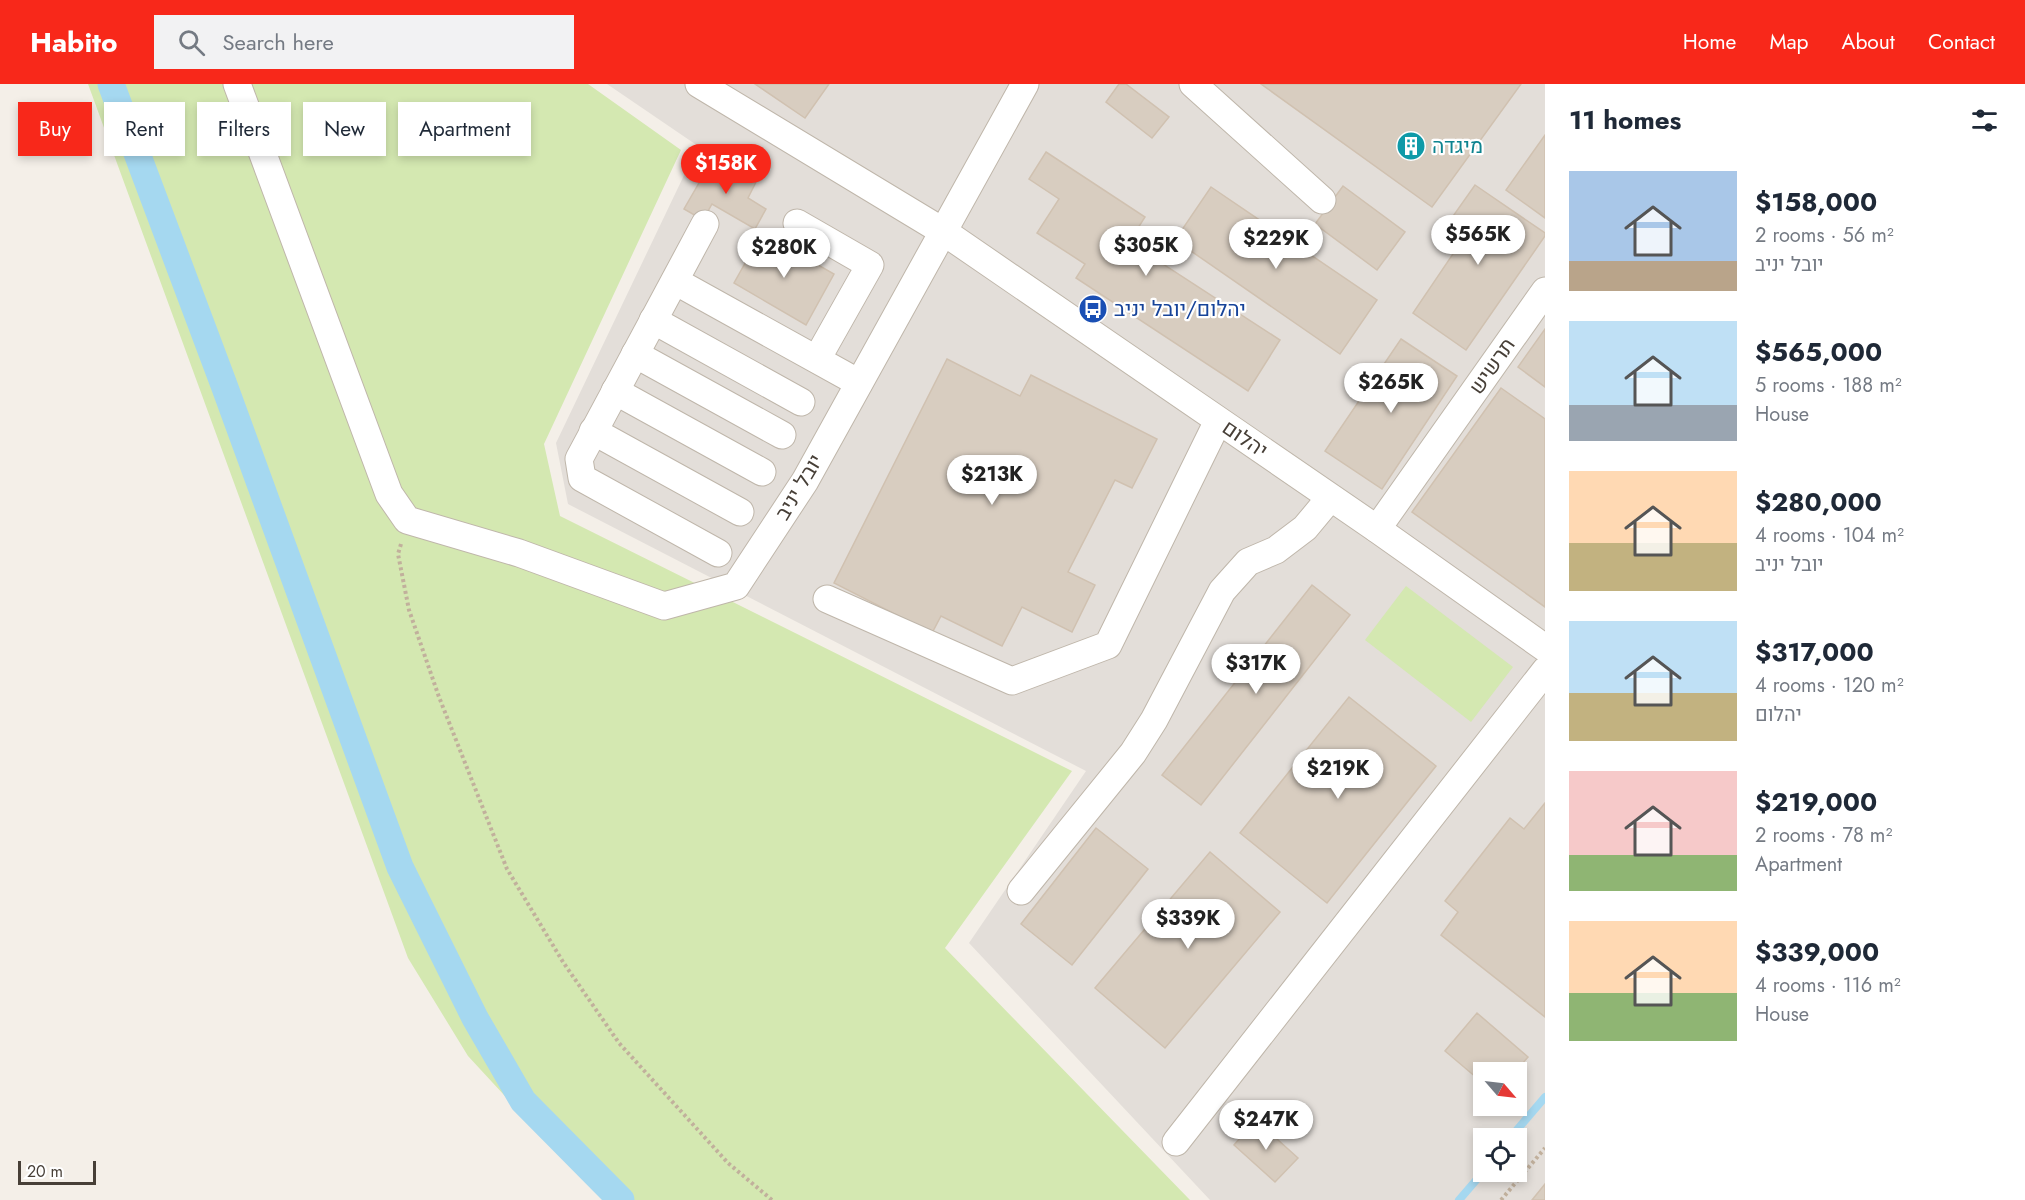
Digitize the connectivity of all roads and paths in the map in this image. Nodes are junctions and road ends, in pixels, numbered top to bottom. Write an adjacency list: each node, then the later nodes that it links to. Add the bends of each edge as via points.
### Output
1 (237, 84): 23 (street, via 389,494)
2 (699, 84): 8 (street, יהלום)
3 (1025, 84): 8 (street, יובל יניב)
4 (1193, 84): 5 (street)
5 (1322, 200)
6 (797, 223): 13 (street, via 870,265)
7 (705, 224): 9 (street)
8 (944, 232): 14 (street, יובל יניב); 17 (street, יהלום)
9 (675, 281): 11 (street); 13 (street)
10 (1545, 291): 24 (street, תרשיש)
11 (653, 320): 12 (street); 16 (street)
12 (635, 354): 15 (street); 19 (street)
13 (818, 359): 14 (street)
14 (859, 383): 23 (street, יובל יניב, via 805,481 736,586 664,606 519,553)
15 (615, 391): 18 (street); 20 (street)
16 (801, 402)
17 (1218, 421): 21 (street, יהלום); 26 (street, via 1108,645 1012,681)
18 (593, 431): 22 (street); 25 (street, via 579,459 582,478)
19 (782, 435)
20 (762, 472)
21 (1330, 498): 24 (street, יהלום); 29 (street, via 1305,528 1276,550 1248,562 1222,591 1133,753)
22 (740, 512)
23 (407, 520): 32 (path, via 398,554 409,610 507,869 563,962 619,1043 728,1163)
24 (1377, 529): 27 (street, יהלום)
25 (718, 553)
26 (827, 599)
27 (1545, 648)
28 (1545, 671): 30 (street)
29 (1021, 891)
30 (1176, 1142)
31 (1545, 1148): 33 (path)
32 (772, 1200)
33 (1501, 1200)

